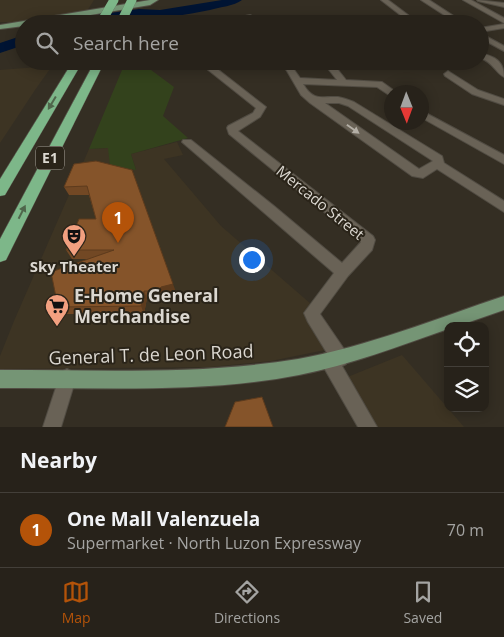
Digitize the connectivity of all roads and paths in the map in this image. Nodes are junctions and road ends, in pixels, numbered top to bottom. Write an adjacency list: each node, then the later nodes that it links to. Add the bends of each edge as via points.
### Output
1 (114, 0): 10 (highway, bridge)
2 (132, 0): 11 (highway, bridge)
3 (384, 0): 12 (street)
4 (424, 0): 13 (street)
5 (466, 0): 14 (street)
6 (480, 0): 8 (street)
7 (155, 1): 9 (main road)
8 (504, 4)
9 (84, 15)
10 (105, 15)
11 (124, 15)
12 (405, 15)
13 (448, 15)
14 (504, 21)
15 (15, 25): 17 (main road)
16 (504, 26): 18 (street)
17 (0, 27)
18 (489, 28)
19 (489, 40): 20 (street)
20 (504, 49)
21 (489, 58): 28 (street)
22 (73, 70): 38 (highway, E1, one-way to 38)
23 (95, 70): 40 (highway, E1, one-way to 23)
24 (213, 70): 41 (street, Mercado Street, via 261,107 257,115 231,129 366,238 368,246)
25 (290, 70): 29 (street)
26 (333, 70): 30 (street)
27 (448, 74): 33 (street, via 475,92)
28 (504, 74)
29 (298, 81): 30 (street); 32 (street, via 304,93)
30 (343, 82): 31 (street, via 379,84)
31 (384, 88)
32 (313, 100): 37 (street, via 340,100 350,104 438,159 440,162); 37 (street, one-way to 37, via 416,173 423,174)
33 (504, 102)
34 (429, 118): 36 (street)
35 (187, 142): 41 (street)
36 (504, 160)
37 (437, 164): 39 (street)
38 (0, 190)
39 (504, 207)
40 (0, 255)
41 (343, 272): 43 (street, Mercado Street, via 312,313)
42 (504, 304): 43 (main road, General T. de Leon Road)
43 (334, 359): 44 (main road, General T. de Leon Road, via 228,375); 47 (street)
44 (67, 378): 45 (main road, General T. de Leon Road); 46 (street)
45 (0, 379)
46 (52, 427)
47 (368, 427)

